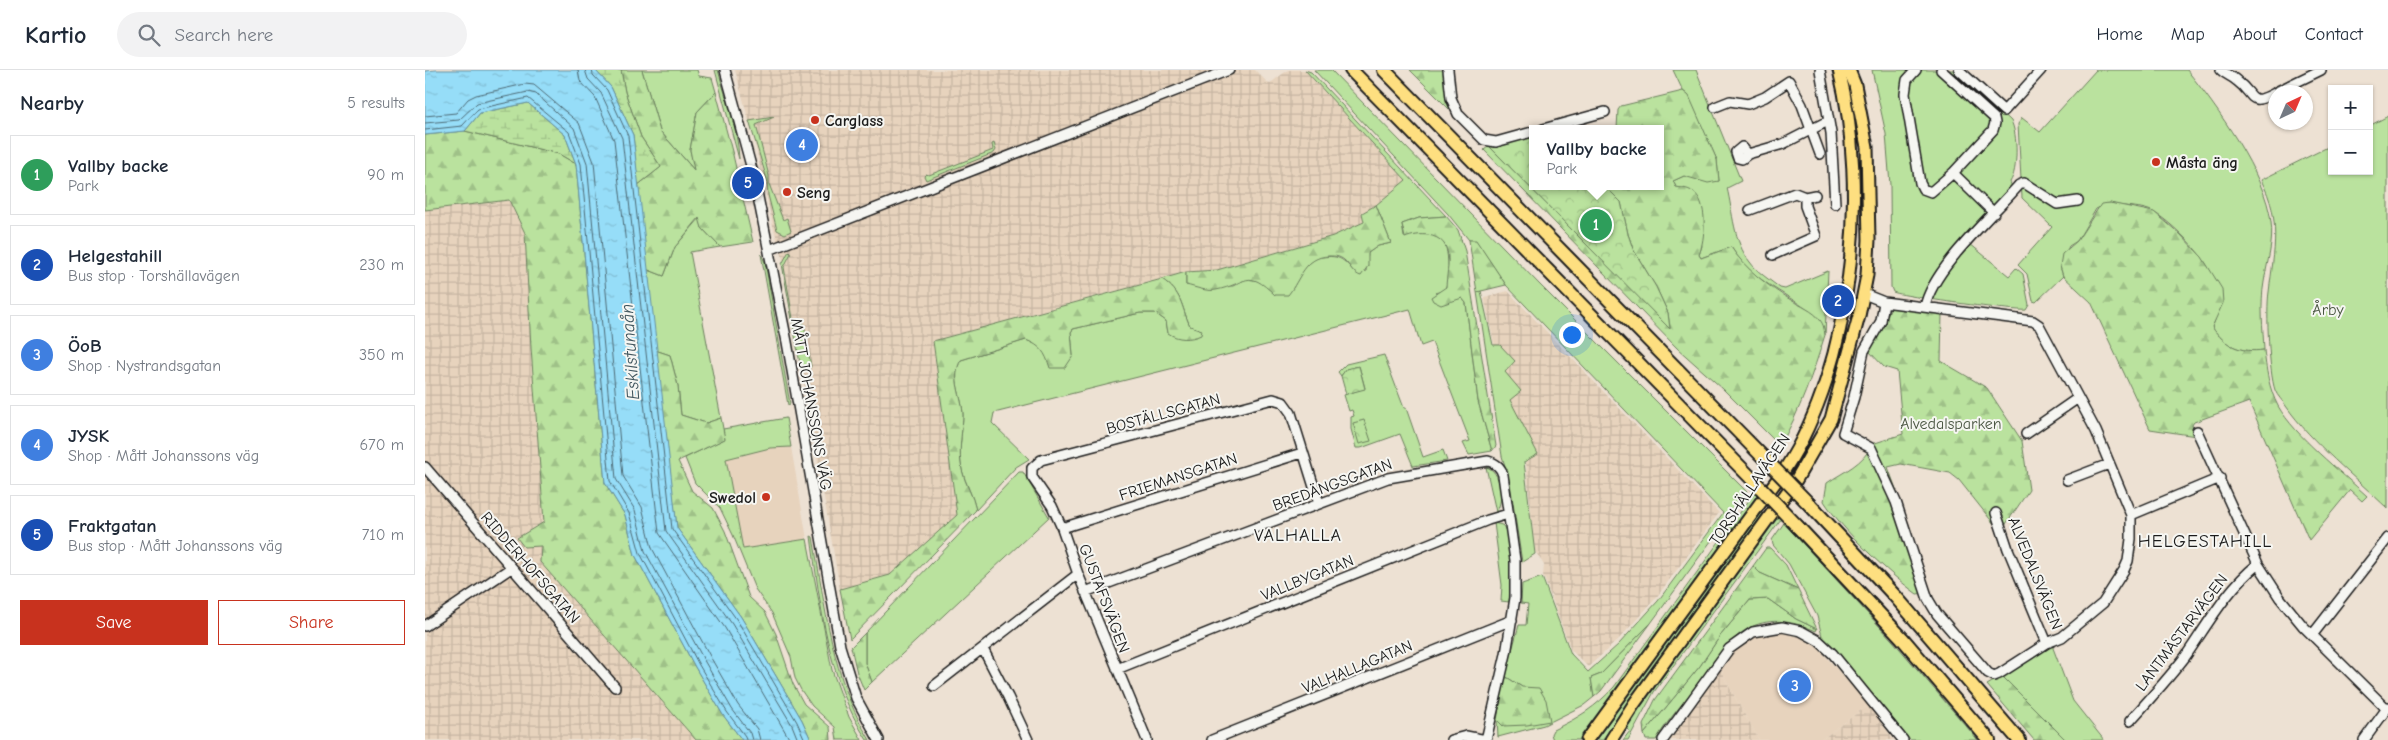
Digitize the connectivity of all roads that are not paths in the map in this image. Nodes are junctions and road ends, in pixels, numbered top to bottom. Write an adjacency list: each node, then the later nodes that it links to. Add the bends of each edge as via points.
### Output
1 (725, 70): 32 (street, MÅTT JOHANSSONS VÄG, via 754,176)
2 (1229, 70): 32 (street)
3 (1351, 70): 77 (highway, bridge, via 1798,527 1902,638)
4 (1384, 70): 78 (highway, bridge, via 1809,504 1901,603)
5 (1448, 70): 22 (street, via 1451,98 1458,114 1484,140 1496,142)
6 (1820, 70): 29 (street, via 1831,133)
7 (1839, 70): 34 (main road, TORSHÄLLAVÄGEN, via 1852,150 1853,240)
8 (1849, 70): 35 (main road, TORSHÄLLAVÄGEN, via 1867,147 1869,240)
9 (1916, 70): 25 (street, via 1905,87 1920,183 1923,189 1931,192)
10 (1941, 70): 25 (street, via 1994,118 1995,123 1993,130)
11 (1959, 70): 12 (street, via 2004,111)
12 (2041, 70)
13 (2221, 70): 16 (street, via 2237,80 2255,99)
14 (2321, 70): 15 (street)
15 (2292, 85)
16 (2268, 97)
17 (1715, 107): 21 (street, via 1731,101 1748,104 1789,81)
18 (1605, 112): 20 (street)
19 (1824, 123): 21 (street)
20 (1558, 125)
21 (1811, 129): 23 (street, via 1783,144); 24 (street)
22 (1529, 133)
23 (1748, 154)
24 (1820, 154)
25 (1953, 172): 31 (street)
26 (1815, 195): 27 (street)
27 (1805, 197): 30 (street, via 1795,193); 33 (street, via 1816,236)
28 (2078, 201): 31 (street, via 2057,204 2024,183)
29 (1835, 204)
30 (1750, 210)
31 (1994, 213): 37 (street, via 1948,263 1930,289)
32 (769, 250): 67 (street, MÅTT JOHANSSONS VÄG, via 840,646 856,698)
33 (1773, 255)
34 (1846, 293): 35 (main road); 73 (main road, TORSHÄLLAVÄGEN, via 1829,376 1796,452)
35 (1864, 294): 36 (street); 74 (main road, TORSHÄLLAVÄGEN, via 1843,382 1831,419 1818,442 1796,480)
36 (1884, 302): 37 (street); 60 (street, via 1881,321 1865,351 1843,433 1871,448 1897,502 1929,600 1937,614 1988,673 1999,674)
37 (1925, 307): 38 (street, via 2033,321 2039,325)
38 (2078, 398): 40 (street); 42 (street)
39 (2197, 431): 45 (street)
40 (2026, 434)
41 (1302, 453): 44 (street, BOSTÄLLSGATAN, via 1287,406 1273,399 1041,460); 47 (street, BOSTÄLLSGATAN); 51 (street, FRIEMANSGATAN)
42 (2109, 464): 46 (street); 50 (street)
43 (425, 467): 54 (street, RIDDERHOFSGATAN)
44 (1030, 471): 51 (street, GUSTAFSVÄGEN)
45 (2220, 478): 50 (street); 53 (street)
46 (2067, 480)
47 (1319, 503): 49 (street, BREDÄNGSGATAN, via 1387,478 1488,461 1496,463 1501,470); 56 (street, BREDÄNGSGATAN)
48 (1996, 513): 60 (street, ALVEDALSVÄGEN)
49 (1508, 514): 57 (street, BREDÄNGSGATAN, via 1516,576); 62 (street, VALLBYGATAN)
50 (2131, 515): 60 (street, via 2128,561 2112,592 2083,622)
51 (1062, 528): 55 (street, GUSTAFSVÄGEN)
52 (2388, 538): 59 (street)
53 (2258, 564): 59 (street, via 2280,598); 66 (street, LANTMÄSTARVÄGEN, via 2223,598 2185,656)
54 (511, 568): 58 (street); 64 (street, RIDDERHOFSGATAN)
55 (1078, 574): 56 (street, GUSTAFSVÄGEN); 61 (street)
56 (1085, 592): 62 (street, GUSTAFSVÄGEN)
57 (1512, 620): 70 (street, VALHALLAGATAN); 72 (street, BREDÄNGSGATAN)
58 (425, 626)
59 (2313, 634): 65 (street)
60 (2047, 643)
61 (983, 649): 63 (street); 68 (street)
62 (1117, 669): 69 (street, GUSTAFSVÄGEN)
63 (934, 686)
64 (615, 687)
65 (2387, 708): 79 (street)
66 (2131, 721)
67 (879, 740)
68 (1028, 740)
69 (1147, 740)
70 (1212, 740)
71 (1451, 740): 72 (street, via 1466,736)
72 (1486, 740)
73 (1587, 740)
74 (1611, 740)
75 (1663, 740): 76 (street, via 1729,649 1753,632 1782,627 1801,631 1833,654)
76 (1903, 740)
77 (1989, 740)
78 (2019, 740)
79 (2364, 740)

